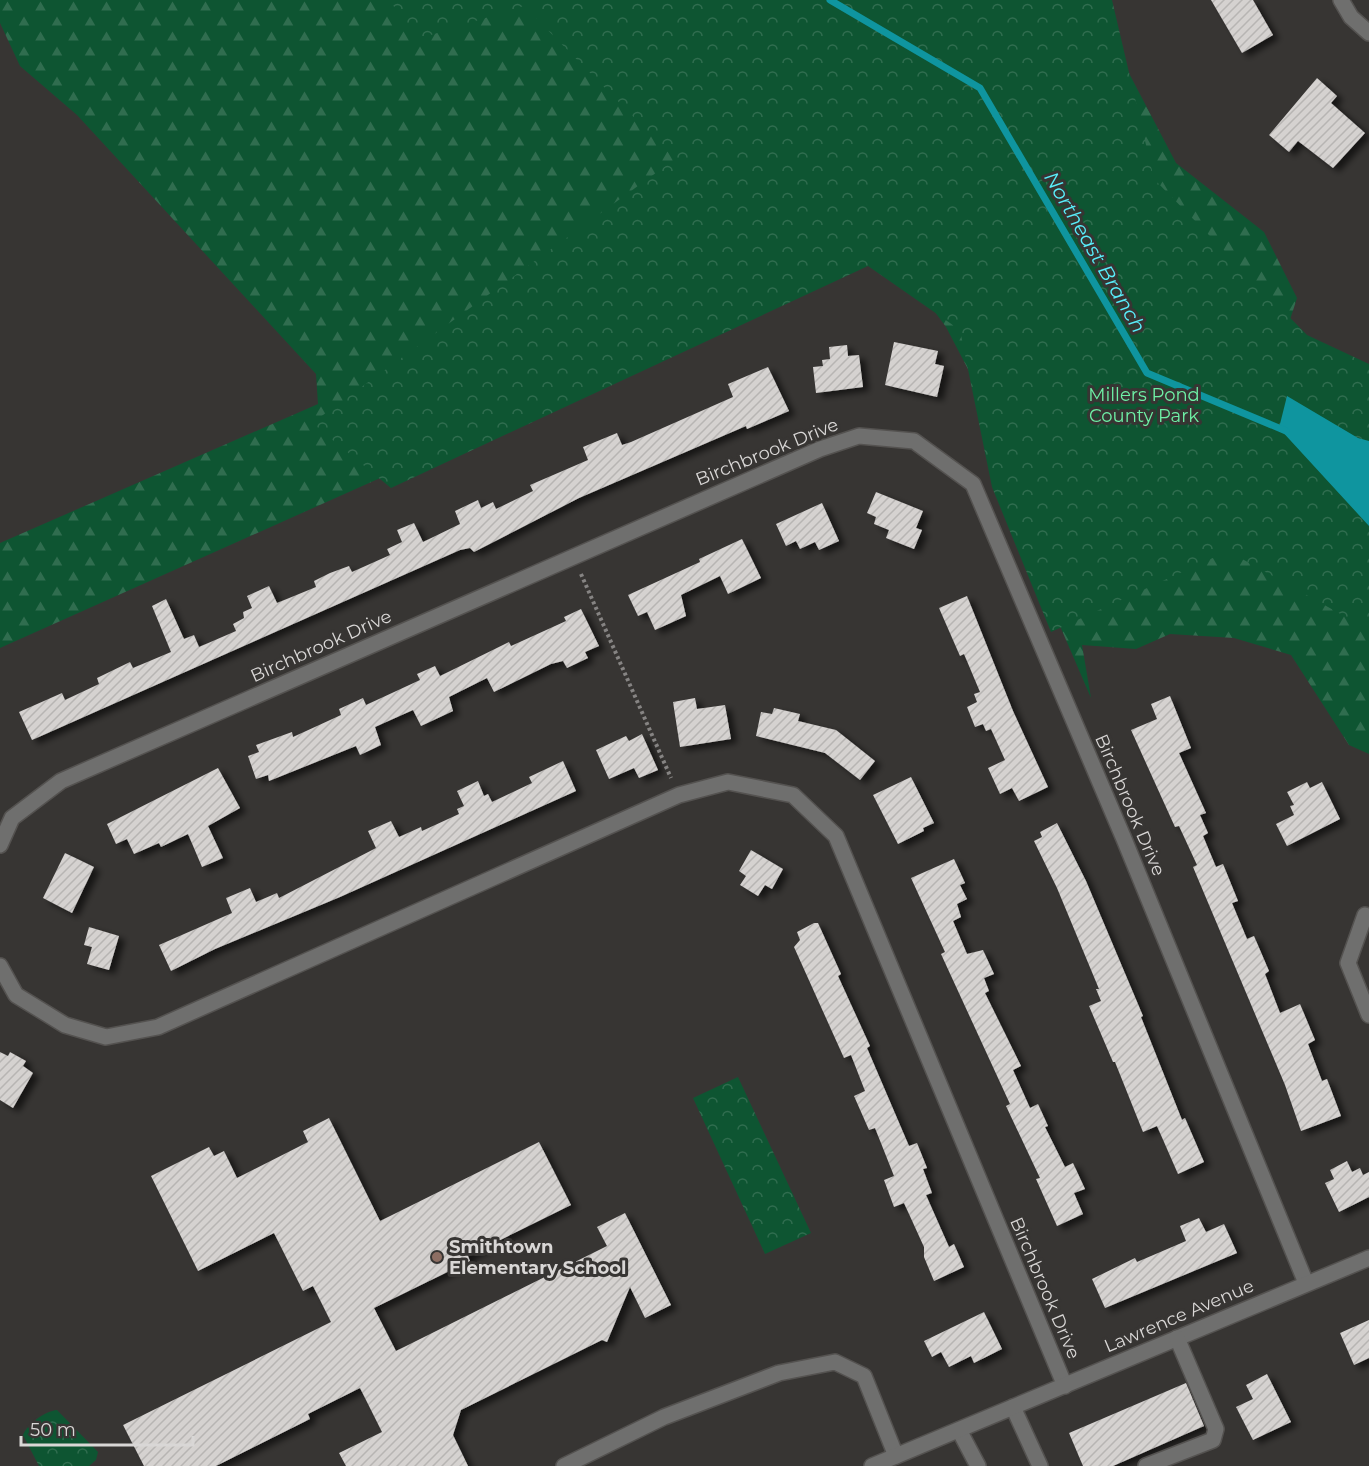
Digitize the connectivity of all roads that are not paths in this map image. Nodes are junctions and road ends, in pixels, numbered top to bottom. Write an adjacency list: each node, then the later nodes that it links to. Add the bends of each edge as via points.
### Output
1 (1341, 0): 2 (street, via 1351,17)
2 (1369, 33)
3 (0, 845): 8 (street, Birchbrook Drive, via 12,818 61,781 819,448 859,436 914,441 973,484)
4 (1365, 915): 6 (street, via 1348,963)
5 (0, 966): 10 (street, Birchbrook Drive, via 16,995 65,1025 106,1037 158,1027 679,795 728,782 793,795 836,836)
6 (1369, 1015)
7 (1369, 1258): 8 (street, Lawrence Avenue)
8 (1306, 1283): 9 (street, Lawrence Avenue)
9 (1177, 1338): 10 (street, Lawrence Avenue); 18 (street, via 1216,1429 1213,1440)
10 (1065, 1386): 11 (street, Lawrence Avenue)
11 (1013, 1407): 12 (street, Lawrence Avenue); 17 (street)
12 (959, 1430): 13 (street, Lawrence Avenue); 16 (street)
13 (896, 1456): 14 (street, via 864,1376 835,1362 778,1373 674,1413); 15 (street, Lawrence Avenue)
14 (564, 1466)
15 (872, 1466)
16 (978, 1466)
17 (1040, 1466)
18 (1146, 1466)

